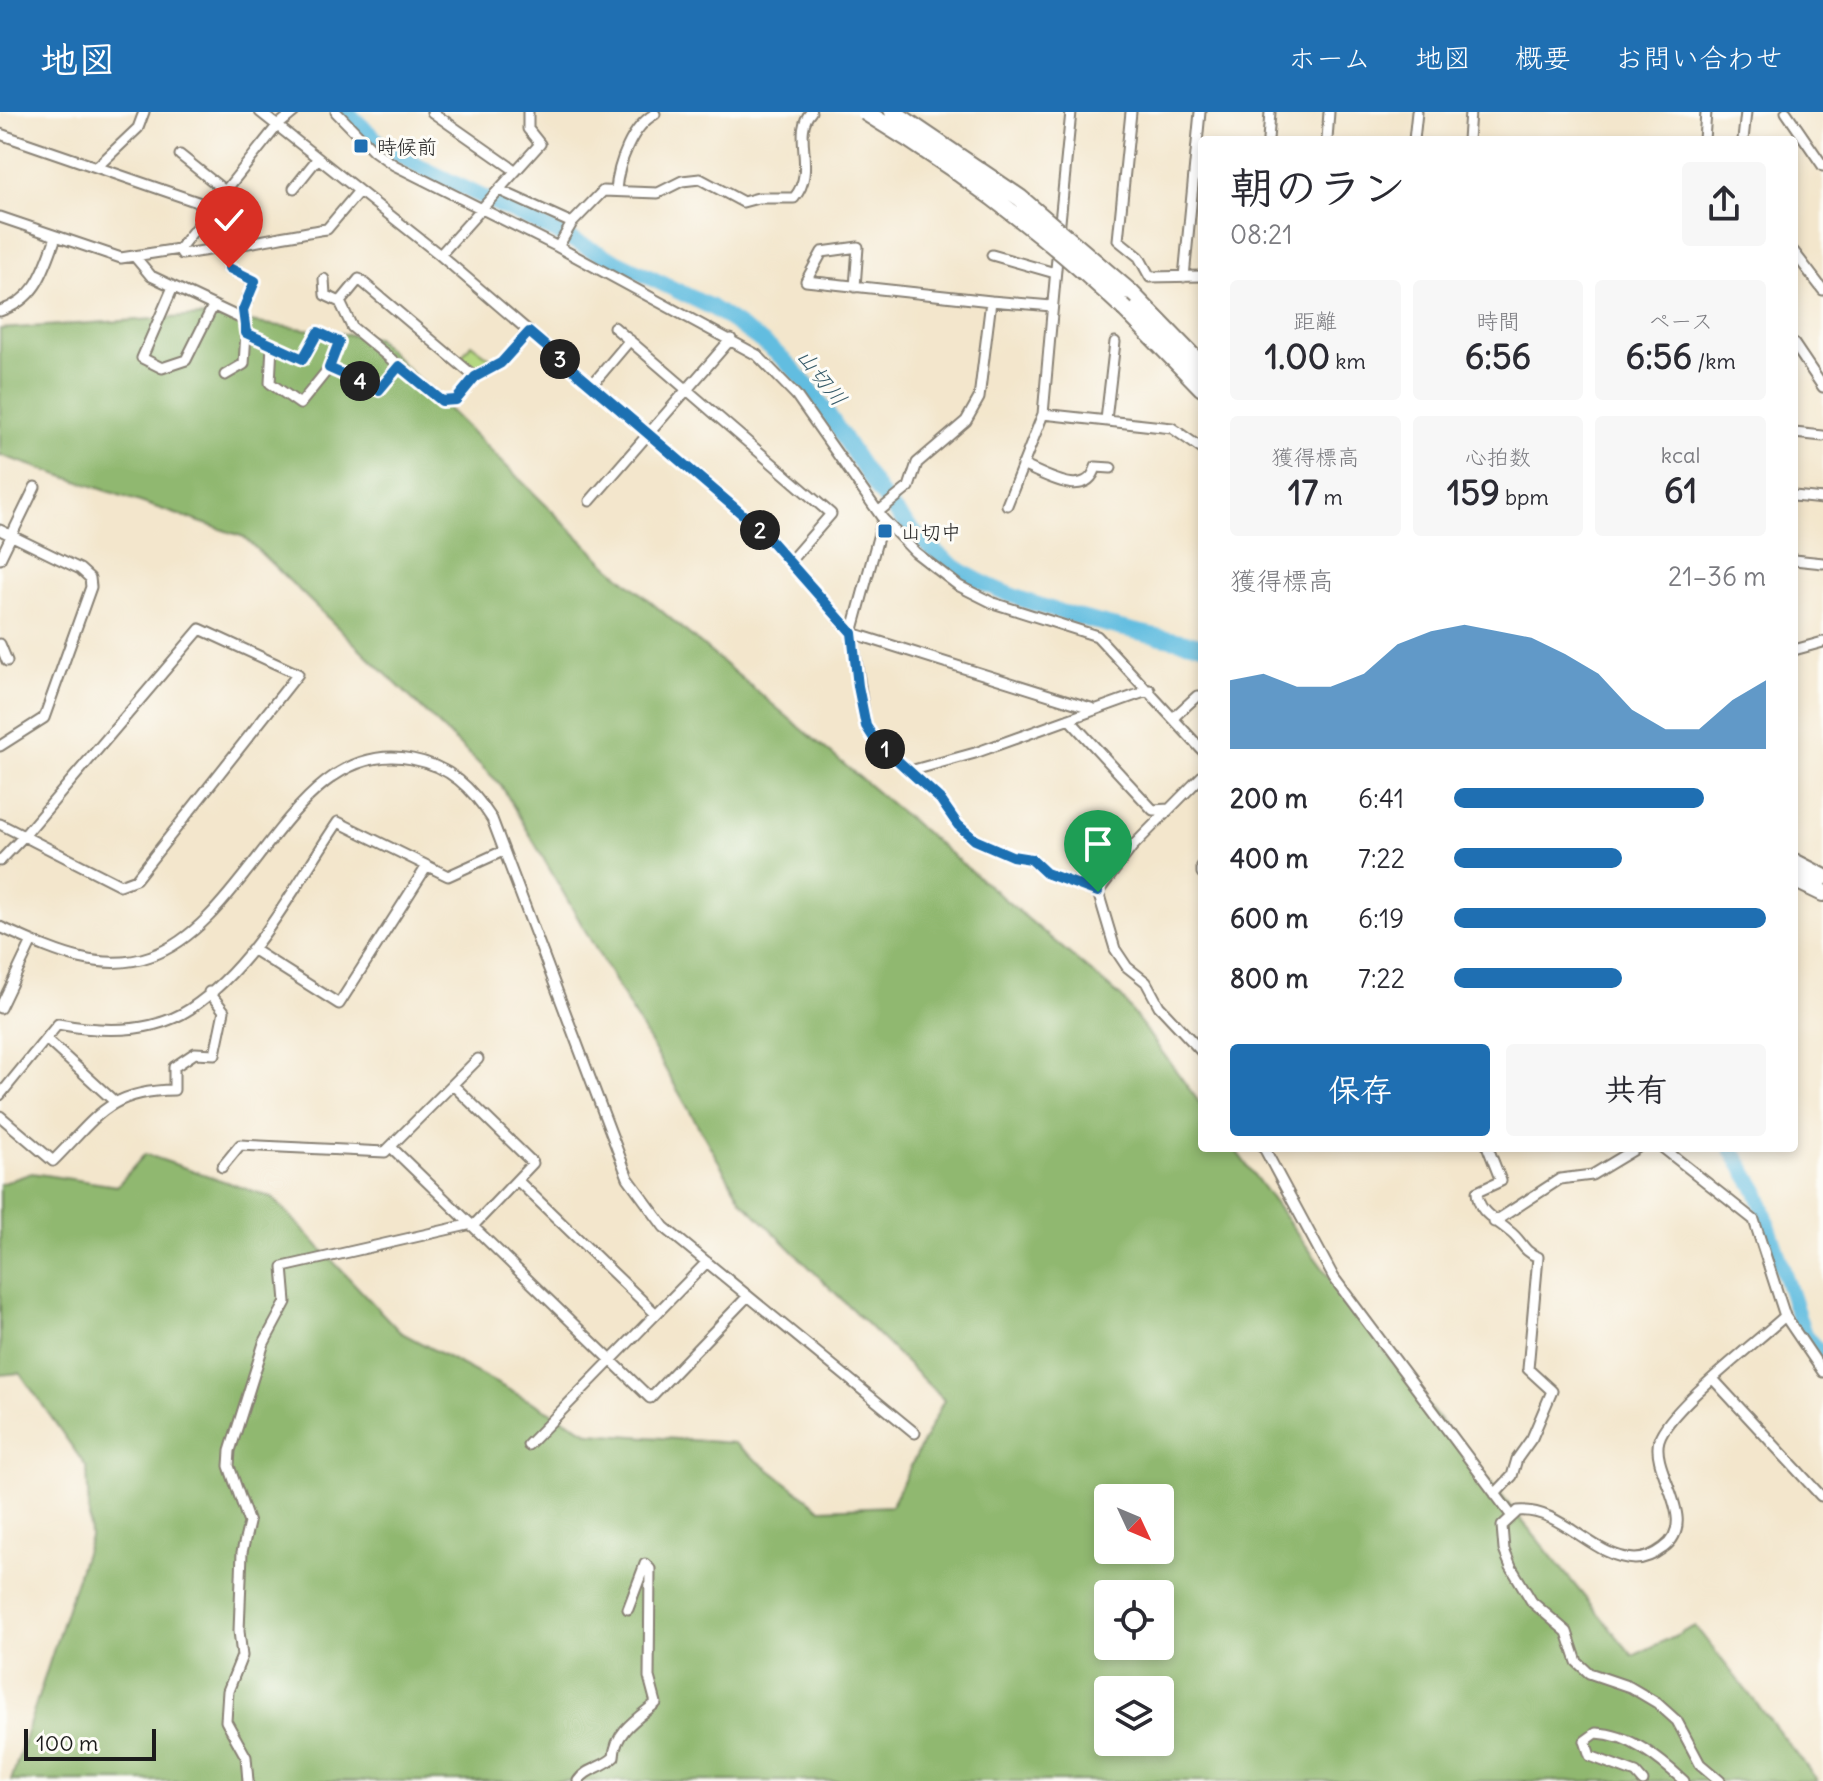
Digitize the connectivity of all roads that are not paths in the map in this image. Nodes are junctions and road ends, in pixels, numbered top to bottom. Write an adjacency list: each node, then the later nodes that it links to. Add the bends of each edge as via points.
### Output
1 (144, 112): 32 (street, via 138,128)
2 (260, 112): 21 (street)
3 (294, 112): 21 (street)
4 (336, 112): 40 (street, via 394,165)
5 (432, 112): 33 (street)
6 (528, 112): 33 (street, via 528,129 540,144)
7 (811, 112): 35 (street, via 804,121 805,176 794,198 743,202 700,179 658,193)
8 (865, 112): 77 (highway, bridge, via 1011,210 1126,310)
9 (893, 112): 72 (highway, bridge, via 1008,189 1130,292)
10 (1071, 112): 51 (street)
11 (1131, 112): 53 (street, via 1118,240 1139,257 1150,277)
12 (1200, 112): 53 (street)
13 (1270, 112): 23 (street)
14 (1329, 112): 24 (street)
15 (1417, 112): 25 (street)
16 (1470, 112): 26 (street)
17 (1706, 112): 27 (street)
18 (1746, 112): 28 (street)
19 (1786, 112): 31 (street)
20 (655, 114): 35 (street, via 638,131 618,173)
21 (277, 126): 30 (street); 36 (street)
22 (0, 134): 32 (street)
23 (1268, 136)
24 (1327, 136)
25 (1414, 136)
26 (1468, 136)
27 (1704, 136)
28 (1743, 136)
29 (180, 155): 36 (street)
30 (318, 158): 34 (street); 37 (street)
31 (1823, 166)
32 (97, 167): 39 (street)
33 (516, 171): 38 (street)
34 (294, 188)
35 (616, 190): 42 (street, via 603,191)
36 (225, 191): 39 (street)
37 (359, 191): 45 (street, via 327,229 182,254); 46 (street)
38 (498, 191): 40 (street); 42 (street)
39 (212, 207): 45 (street)
40 (484, 208): 44 (street); 46 (street)
41 (0, 217): 43 (street)
42 (571, 224): 44 (street)
43 (56, 237): 49 (street); 62 (street, via 28,299)
44 (560, 244): 67 (street)
45 (179, 249): 49 (street)
46 (440, 255): 65 (street)
47 (992, 255): 51 (street)
48 (1798, 257): 57 (street)
49 (136, 258): 55 (street, via 151,276)
50 (229, 268): 63 (street, via 255,281)
51 (1055, 273): 61 (street)
52 (1198, 276): 53 (street)
53 (1184, 277)
54 (324, 279): 59 (street, via 325,295)
55 (173, 287): 60 (street); 60 (street, via 142,358 162,368 186,360)
56 (855, 287): 56 (street, via 819,283 806,281 822,252 858,247); 58 (street)
57 (1823, 290)
58 (991, 301): 61 (street); 94 (street, via 979,398 966,421 927,450 909,487)
59 (340, 302): 73 (street, via 352,327); 76 (street, via 359,279)
60 (213, 306): 63 (street)
61 (1052, 306): 81 (street)
62 (0, 311)
63 (244, 320): 66 (street)
64 (614, 327): 68 (street)
65 (529, 332): 76 (street, via 501,363); 78 (street)
66 (246, 333): 70 (street); 75 (street, via 244,364)
67 (731, 339): 80 (street); 94 (street, via 778,373)
68 (630, 340): 78 (street); 80 (street)
69 (1115, 342): 82 (street)
70 (272, 345): 74 (street, via 303,359 318,332 339,342); 74 (street, via 270,383 300,404)
71 (1798, 355): 79 (street)
72 (1198, 362)
73 (399, 366): 74 (street, via 379,390); 76 (street, via 442,401 456,400)
74 (329, 368)
75 (225, 375)
76 (475, 377)
77 (1198, 384)
78 (591, 386): 84 (street)
79 (1823, 387)
80 (687, 390): 84 (street); 98 (street, via 831,514)
81 (1043, 414): 82 (street); 87 (street)
82 (1106, 420): 86 (street, via 1172,428)
83 (1798, 433): 85 (street)
84 (648, 434): 92 (street); 98 (street)
85 (1823, 436)
86 (1198, 446)
87 (1022, 465): 88 (street, via 1073,485 1092,478 1096,467); 93 (street)
88 (1111, 468)
89 (35, 487): 96 (street)
90 (1798, 496): 91 (street)
91 (1823, 499)
92 (590, 501)
93 (1007, 505)
94 (881, 513): 101 (street); 106 (street, via 924,561 959,586 993,603 1097,636)
95 (0, 530): 96 (street)
96 (12, 536): 97 (street); 112 (street, via 87,573 91,587 44,718)
97 (0, 559)
98 (791, 560): 101 (street)
99 (1798, 560): 100 (street)
100 (1823, 563)
101 (852, 633): 108 (street); 113 (street, via 866,726)
102 (1823, 642): 104 (street)
103 (0, 644): 105 (street)
104 (1798, 649)
105 (7, 661)
106 (1150, 690): 108 (street); 109 (street)
107 (1198, 696): 109 (street)
108 (1094, 709): 110 (street)
109 (1174, 717): 111 (street)
110 (1069, 719): 113 (street); 115 (street, via 1153,810)
111 (1198, 745)
112 (0, 746)
113 (910, 771): 124 (street, via 975,840 1031,859 1046,873)
114 (1198, 780): 115 (street)
115 (1169, 809): 124 (street)
116 (0, 824): 117 (street)
117 (24, 836): 117 (street, via 120,885 136,879 298,674 200,629); 119 (street)
118 (503, 851): 121 (street, via 448,876); 127 (street, via 492,819 474,791 455,775 408,758 364,761 308,796 213,914 169,949 134,961 92,961 70,958); 147 (street, via 628,1178 664,1227)
119 (0, 861)
120 (1798, 864): 122 (highway)
121 (427, 866): 128 (street, via 338,822); 128 (street, via 339,1004)
122 (1823, 877)
123 (1798, 881): 125 (highway)
124 (1098, 892): 132 (street, via 1115,949)
125 (1823, 893)
126 (0, 927): 127 (street)
127 (32, 941): 130 (street)
128 (252, 949): 129 (street)
129 (209, 992): 131 (street, via 189,1010 163,1021 109,1030 58,1024); 136 (street, via 224,1011 215,1054 195,1053 174,1067 174,1090 139,1091)
130 (0, 1008)
131 (46, 1039): 135 (street); 136 (street)
132 (1198, 1048)
133 (478, 1059): 134 (street)
134 (453, 1085): 138 (street); 144 (street, via 533,1163)
135 (0, 1095)
136 (115, 1102): 137 (street, via 53,1161)
137 (0, 1116)
138 (392, 1148): 143 (street, via 385,1152 240,1145); 146 (street)
139 (1266, 1152): 156 (street, via 1334,1278)
140 (1490, 1152): 145 (street, via 1501,1181 1477,1192 1477,1200)
141 (1630, 1152): 145 (street, via 1592,1175 1560,1179)
142 (1668, 1152): 150 (street, via 1754,1220)
143 (222, 1167)
144 (517, 1180): 146 (street); 149 (street)
145 (1494, 1222): 156 (street, via 1516,1237 1525,1252 1538,1257 1528,1369 1552,1391 1512,1476)
146 (473, 1224): 151 (street); 160 (street, via 283,1267 286,1302 264,1343 230,1451 229,1466 249,1523 242,1552 242,1656 228,1691 226,1721 242,1746)
147 (707, 1262): 148 (street); 149 (street)
148 (748, 1296): 151 (street, via 650,1398); 154 (street)
149 (656, 1314): 151 (street)
150 (1785, 1316): 152 (street); 153 (street)
151 (612, 1360): 155 (street)
152 (1823, 1372)
153 (1713, 1379): 157 (street); 158 (street, via 1660,1435 1657,1448 1677,1517 1668,1545 1655,1554 1620,1557 1539,1513)
154 (915, 1433)
155 (528, 1445)
156 (1495, 1494): 158 (street)
157 (1821, 1496)
158 (1511, 1515): 164 (street, via 1501,1534 1507,1558 1532,1602 1567,1632 1577,1662 1589,1673 1657,1703 1677,1721 1700,1764)
159 (628, 1609): 161 (street, via 645,1564 650,1569 649,1677 656,1703 623,1731 607,1764 583,1773)
160 (248, 1781)
161 (578, 1781)
162 (1643, 1781): 163 (street, via 1636,1773 1590,1756 1585,1741 1596,1733 1610,1733 1652,1754)
163 (1684, 1781)
164 (1720, 1781)

